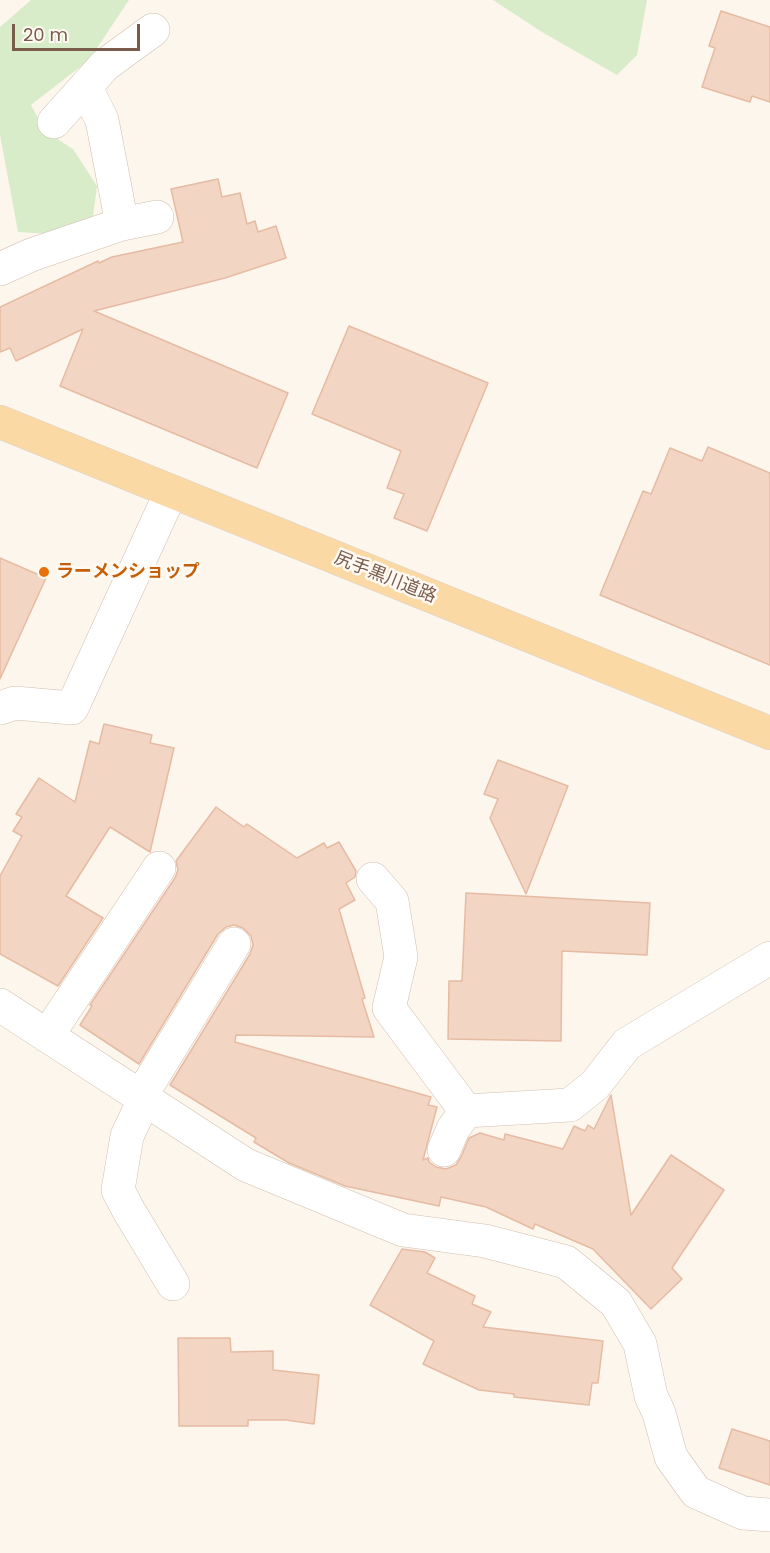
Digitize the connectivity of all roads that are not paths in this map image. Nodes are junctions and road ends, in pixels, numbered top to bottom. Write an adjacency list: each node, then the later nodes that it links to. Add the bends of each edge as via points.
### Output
1 (153, 30): 2 (street, via 105,65)
2 (86, 88): 3 (street); 5 (street, via 102,120)
3 (54, 122)
4 (157, 217): 5 (street)
5 (122, 224): 6 (street)
6 (0, 268)
7 (0, 422): 8 (main road, 尻手黒川道路)
8 (171, 492): 9 (street, via 72,708 15,702); 10 (main road, 尻手黒川道路)
9 (0, 708)
10 (770, 733)
11 (159, 868): 16 (street)
12 (373, 879): 18 (street, via 392,901 401,957 389,1008)
13 (234, 944): 17 (street)
14 (770, 958): 18 (street, via 627,1044 595,1086 570,1105)
15 (0, 1005): 16 (street)
16 (47, 1036): 17 (street)
17 (142, 1098): 20 (street, via 127,1136 118,1190); 21 (street, via 246,1165 403,1230 485,1241 566,1262 616,1304 640,1344 670,1457 696,1492 743,1513)
18 (466, 1111): 19 (street)
19 (444, 1150)
20 (173, 1284)
21 (770, 1515)

